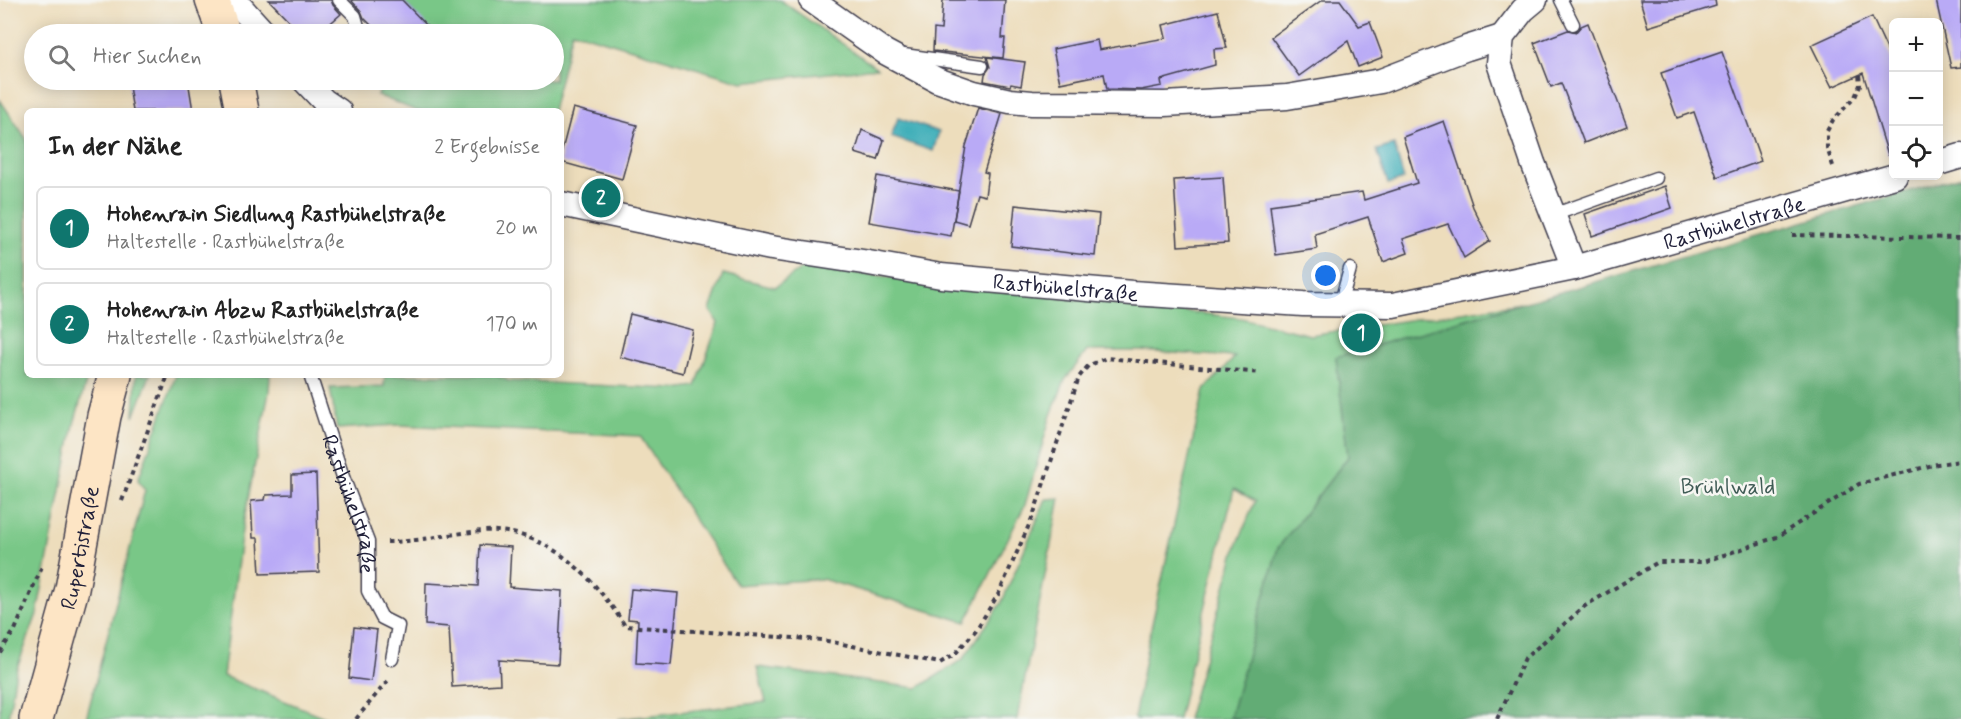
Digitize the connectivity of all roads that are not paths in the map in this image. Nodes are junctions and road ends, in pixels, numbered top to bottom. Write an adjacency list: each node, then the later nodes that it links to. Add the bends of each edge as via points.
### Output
1 (213, 0): 7 (main road)
2 (234, 0): 8 (street)
3 (339, 0): 9 (lane)
4 (811, 0): 12 (street)
5 (1535, 0): 11 (street)
6 (1561, 0): 10 (lane)
7 (221, 24)
8 (256, 24)
9 (357, 24)
10 (1573, 24)
11 (1502, 38): 12 (street, via 1381,81 1287,97 1165,104 1010,101 937,80); 23 (street, via 1499,63)
12 (885, 52): 13 (lane)
13 (982, 66)
14 (238, 90): 16 (main road)
15 (316, 90): 17 (street)
16 (241, 108)
17 (334, 108)
18 (1961, 156): 19 (street)
19 (1943, 161)
20 (1656, 178): 23 (lane)
21 (1889, 178): 24 (street, Rastbühelstraße)
22 (564, 205): 26 (street, Rastbühelstraße, via 771,248 941,276 1132,293)
23 (1553, 215): 24 (street)
24 (1574, 268): 26 (street, Rastbühelstraße, via 1393,305)
25 (1350, 269): 26 (lane)
26 (1340, 305)
27 (114, 378): 30 (main road, Rupertistraße, via 72,589)
28 (310, 378): 29 (lane, Rastbühelstraße, via 368,542 368,591 382,618 398,626)
29 (392, 659)
30 (36, 719)

